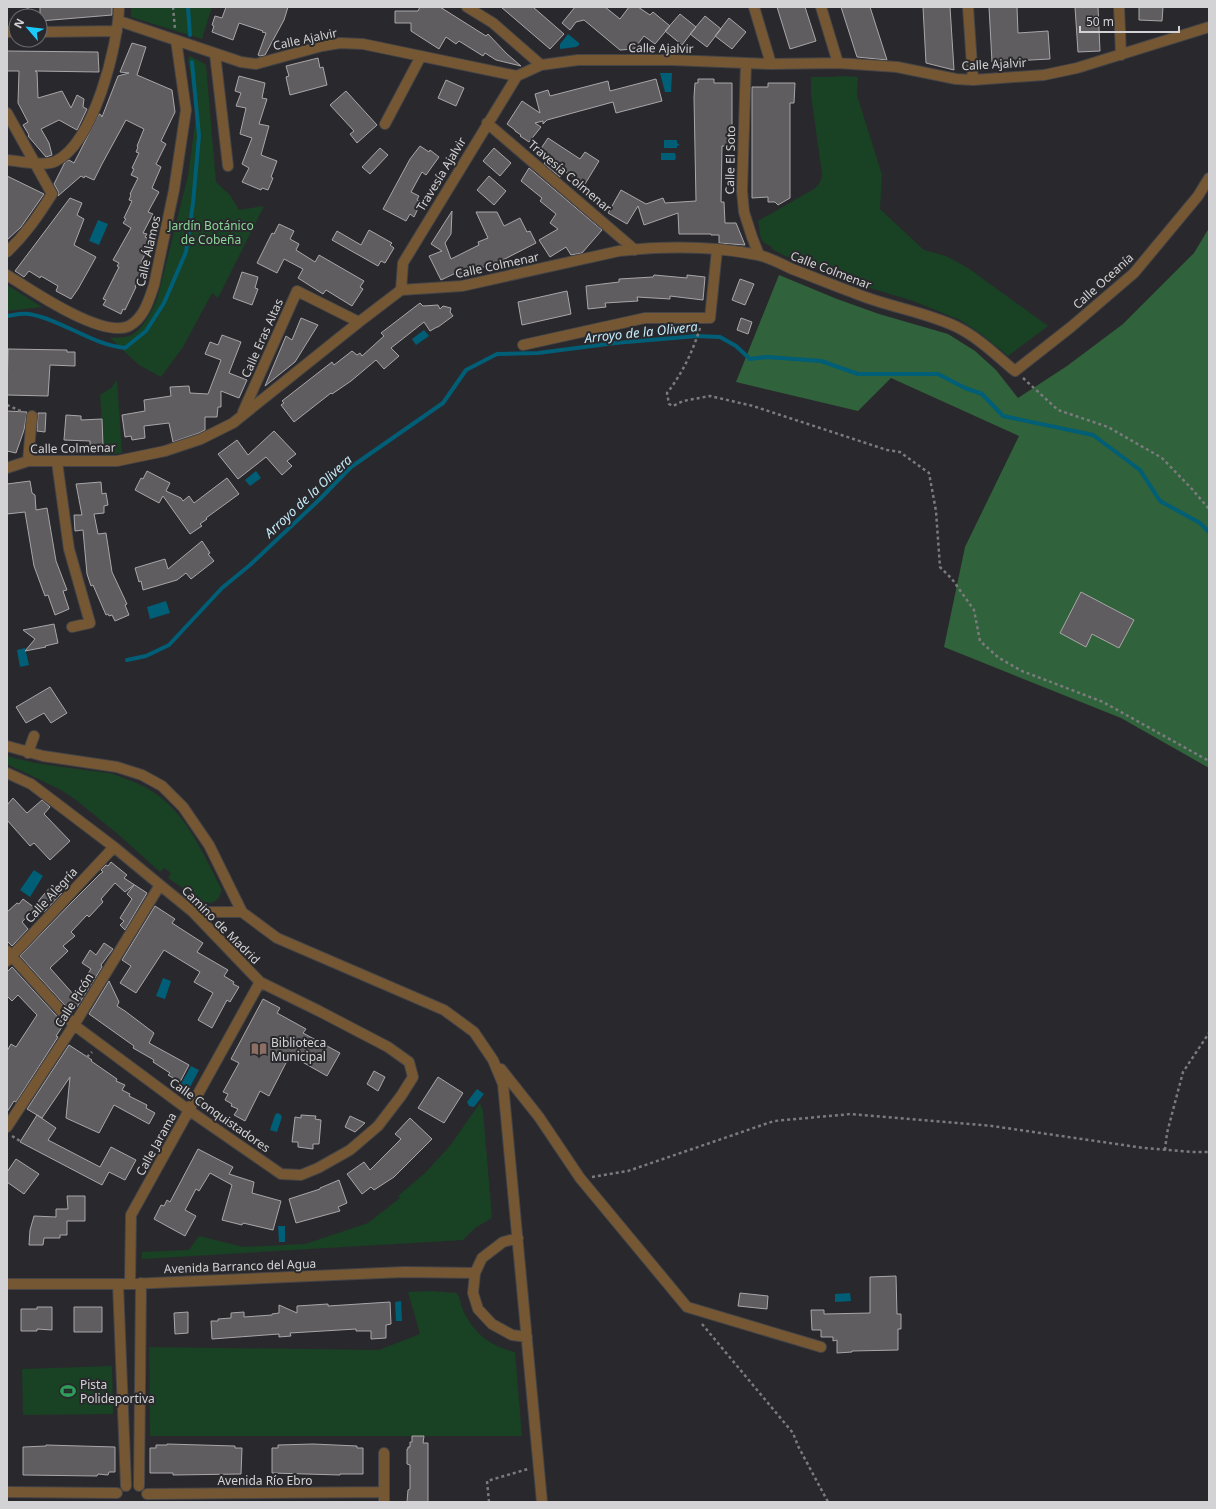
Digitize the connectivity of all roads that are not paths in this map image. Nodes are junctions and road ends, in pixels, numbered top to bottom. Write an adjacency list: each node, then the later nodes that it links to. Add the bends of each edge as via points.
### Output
1 (119, 7): 7 (street)
2 (467, 7): 16 (street, via 493,23)
3 (754, 7): 17 (street)
4 (821, 7): 15 (street)
5 (968, 7): 19 (street)
6 (1119, 7): 12 (street)
7 (118, 26): 9 (street, Calle Ajalvir); 10 (street, Calle Ajalvir); 24 (street, via 106,80 76,142 57,160)
8 (1209, 27): 12 (street, Calle Ajalvir)
9 (48, 31)
10 (176, 40): 11 (street, Calle Ajalvir); 31 (street, Calle Álamos, via 186,110 174,190 154,285 141,315 124,328 114,329 76,315)
11 (216, 54): 13 (street, Calle Ajalvir, via 256,64 340,43 363,44); 25 (street)
12 (1121, 55): 19 (street, Calle Ajalvir, via 1049,74)
13 (421, 56): 18 (street, Calle Ajalvir); 22 (street)
14 (746, 63): 16 (street, Calle Ajalvir, via 586,60); 17 (street, Calle Ajalvir); 30 (street, Calle El Soto, via 742,191 744,212)
15 (838, 63): 17 (street, Calle Ajalvir); 19 (street, Calle Ajalvir, via 897,67)
16 (541, 64): 18 (street, Calle Ajalvir)
17 (771, 64)
18 (517, 76): 21 (street, Travesía Ajalvir)
19 (973, 80)
20 (7, 113): 24 (street)
21 (487, 123): 27 (street, Travesía Colmenar); 32 (street, Travesía Ajalvir, via 403,264)
22 (385, 124)
23 (7, 160): 24 (street)
24 (34, 163): 29 (street, via 52,194 32,226)
25 (228, 166)
26 (1209, 178): 35 (street, Calle Oceanía, via 1198,196 1134,273)
27 (636, 250): 28 (street, Calle Colmenar); 32 (street, Calle Colmenar, via 462,286)
28 (717, 250): 30 (street, Calle Colmenar); 34 (street, via 710,318 645,318)
29 (7, 252)
30 (759, 255): 35 (street, Calle Colmenar, via 877,302 958,327)
31 (7, 276)
32 (401, 290): 33 (street, Calle Colmenar)
33 (358, 322): 36 (street, Calle Colmenar); 36 (street, Calle Eras Altas, via 297,291)
34 (523, 345)
35 (1015, 371)
36 (242, 415): 39 (street, Calle Colmenar, via 233,423 202,439 165,451 117,461)
37 (32, 416): 38 (street)
38 (28, 461): 39 (street, Calle Colmenar); 40 (street, Calle Colmenar)
39 (57, 462): 41 (street, via 69,548 90,622)
40 (7, 468)
41 (72, 627)
42 (34, 736): 44 (street)
43 (7, 746): 44 (street)
44 (28, 753): 49 (street, via 117,767 142,775 162,786 183,807 209,845)
45 (7, 773): 46 (street, Camino de Madrid, via 31,784)
46 (114, 847): 47 (street, Camino de Madrid); 50 (street, Calle Alegría)
47 (160, 885): 48 (street, Camino de Madrid); 52 (street, Calle Picón)
48 (193, 912): 49 (street); 51 (street, Camino de Madrid)
49 (242, 912): 53 (street, via 277,938 444,1010 474,1032)
50 (8, 956): 52 (street, Calle Conquistadores)
51 (260, 982): 54 (street, Camino de Madrid, via 368,1036); 55 (street, Calle Jarama)
52 (74, 1025): 55 (street, Calle Conquistadores); 56 (street, Calle Picón)
53 (493, 1060): 57 (street, via 503,1084); 64 (street, via 539,1117 580,1178 688,1307)
54 (409, 1062): 55 (street, Calle Conquistadores, via 413,1077 378,1126 350,1150 301,1175 281,1174)
55 (190, 1111): 62 (street, Calle Jarama, via 131,1215)
56 (7, 1127)
57 (518, 1238): 58 (street, via 493,1248 482,1258); 63 (street)
58 (475, 1273): 59 (street, Avenida Barranco del Agua, via 404,1272); 63 (street, via 473,1293 478,1309 492,1324 512,1335)
59 (141, 1283): 62 (street, Avenida Barranco del Agua); 67 (street)
60 (7, 1284): 61 (street, Avenida Barranco del Agua)
61 (118, 1284): 62 (street, Avenida Barranco del Agua); 66 (street)
62 (130, 1284)
63 (527, 1337): 72 (street)
64 (821, 1347)
65 (384, 1453): 69 (street)
66 (126, 1486): 67 (street); 70 (street)
67 (139, 1486): 71 (street)
68 (7, 1492): 70 (street)
69 (384, 1497): 71 (street, Avenida Río Ebro)
70 (116, 1498)
71 (148, 1498)
72 (542, 1502)

